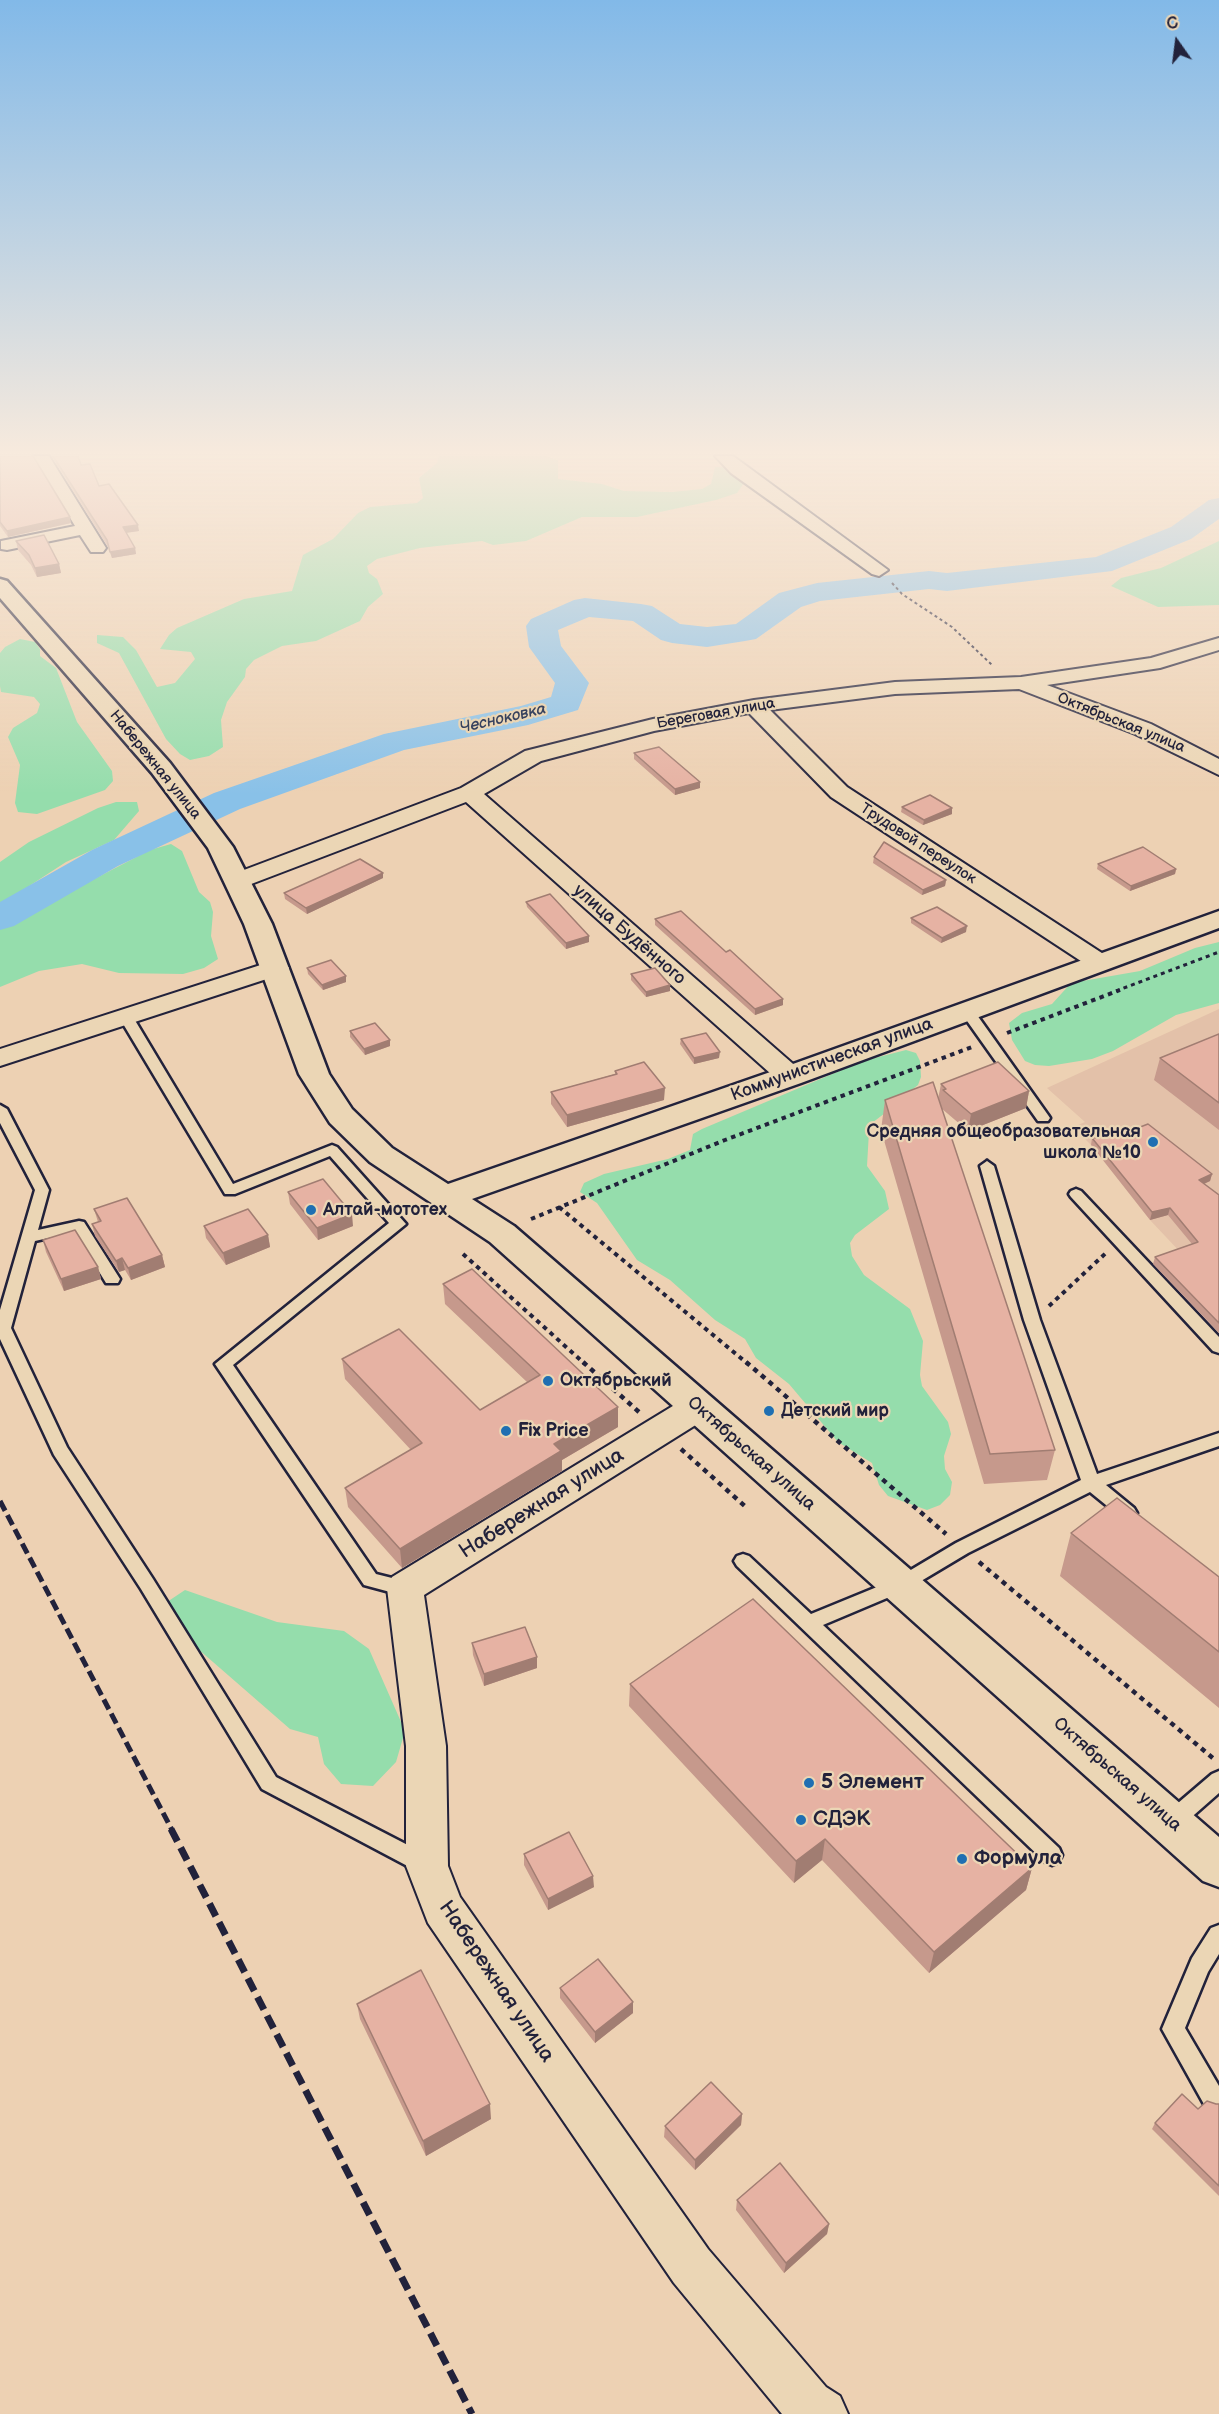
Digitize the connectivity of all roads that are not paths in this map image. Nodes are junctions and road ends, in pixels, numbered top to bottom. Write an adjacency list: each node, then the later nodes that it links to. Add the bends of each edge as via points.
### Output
1 (0, 585): 7 (street, Набережная улица, via 161,768 220,847)
2 (1219, 644): 3 (street, Береговая улица, via 1153,664)
3 (1021, 683): 4 (street, Береговая улица, via 895,688); 5 (street, Октябрьская улица, via 1143,729)
4 (754, 706): 6 (street, Береговая улица, via 653,725 533,756); 9 (street, Трудовой переулок, via 839,792)
5 (1219, 768)
6 (469, 793): 7 (street, Береговая улица); 14 (street, улица Будённого)
7 (237, 881): 10 (street, Набережная улица)
8 (1219, 919): 9 (street, Коммунистическая улица)
9 (1099, 962): 11 (street, Коммунистическая улица)
10 (276, 968): 12 (street); 19 (street, Октябрьская улица, via 315,1074 341,1116 381,1155)
11 (967, 1011): 14 (street, Коммунистическая улица); 16 (lane)
12 (126, 1017): 13 (street); 29 (lane, via 230,1191 332,1150 398,1224 223,1364 370,1580)
13 (0, 1058)
14 (790, 1076): 19 (street, Коммунистическая улица)
15 (0, 1109): 20 (lane, via 42,1190)
16 (1043, 1118)
17 (987, 1166): 25 (lane, via 1032,1320)
18 (1076, 1194): 22 (lane)
19 (443, 1197): 23 (street, Октябрьская улица, via 502,1234)
20 (29, 1237): 21 (lane, via 79,1226); 34 (lane, via 3,1328 60,1450 269,1783)
21 (112, 1279)
22 (1219, 1347)
23 (698, 1407): 28 (street, Октябрьская улица); 29 (street, Набережная улица)
24 (1219, 1439): 25 (lane)
25 (1091, 1483): 26 (lane); 28 (lane, via 962,1548)
26 (1146, 1527)
27 (743, 1561): 30 (lane)
28 (900, 1585): 30 (lane); 32 (street, Октябрьская улица)
29 (405, 1588): 34 (street, Набережная улица, via 426,1746)
30 (809, 1623): 33 (lane)
31 (1219, 1780): 32 (lane)
32 (1171, 1822): 35 (street, Октябрьская улица)
33 (1052, 1855)
34 (427, 1866): 38 (street, Набережная улица, via 442,1909 691,2266 808,2405)
35 (1219, 1866)
36 (1219, 1935): 37 (lane, via 1200,1965 1173,2029)
37 (1213, 2098)
38 (822, 2414)

